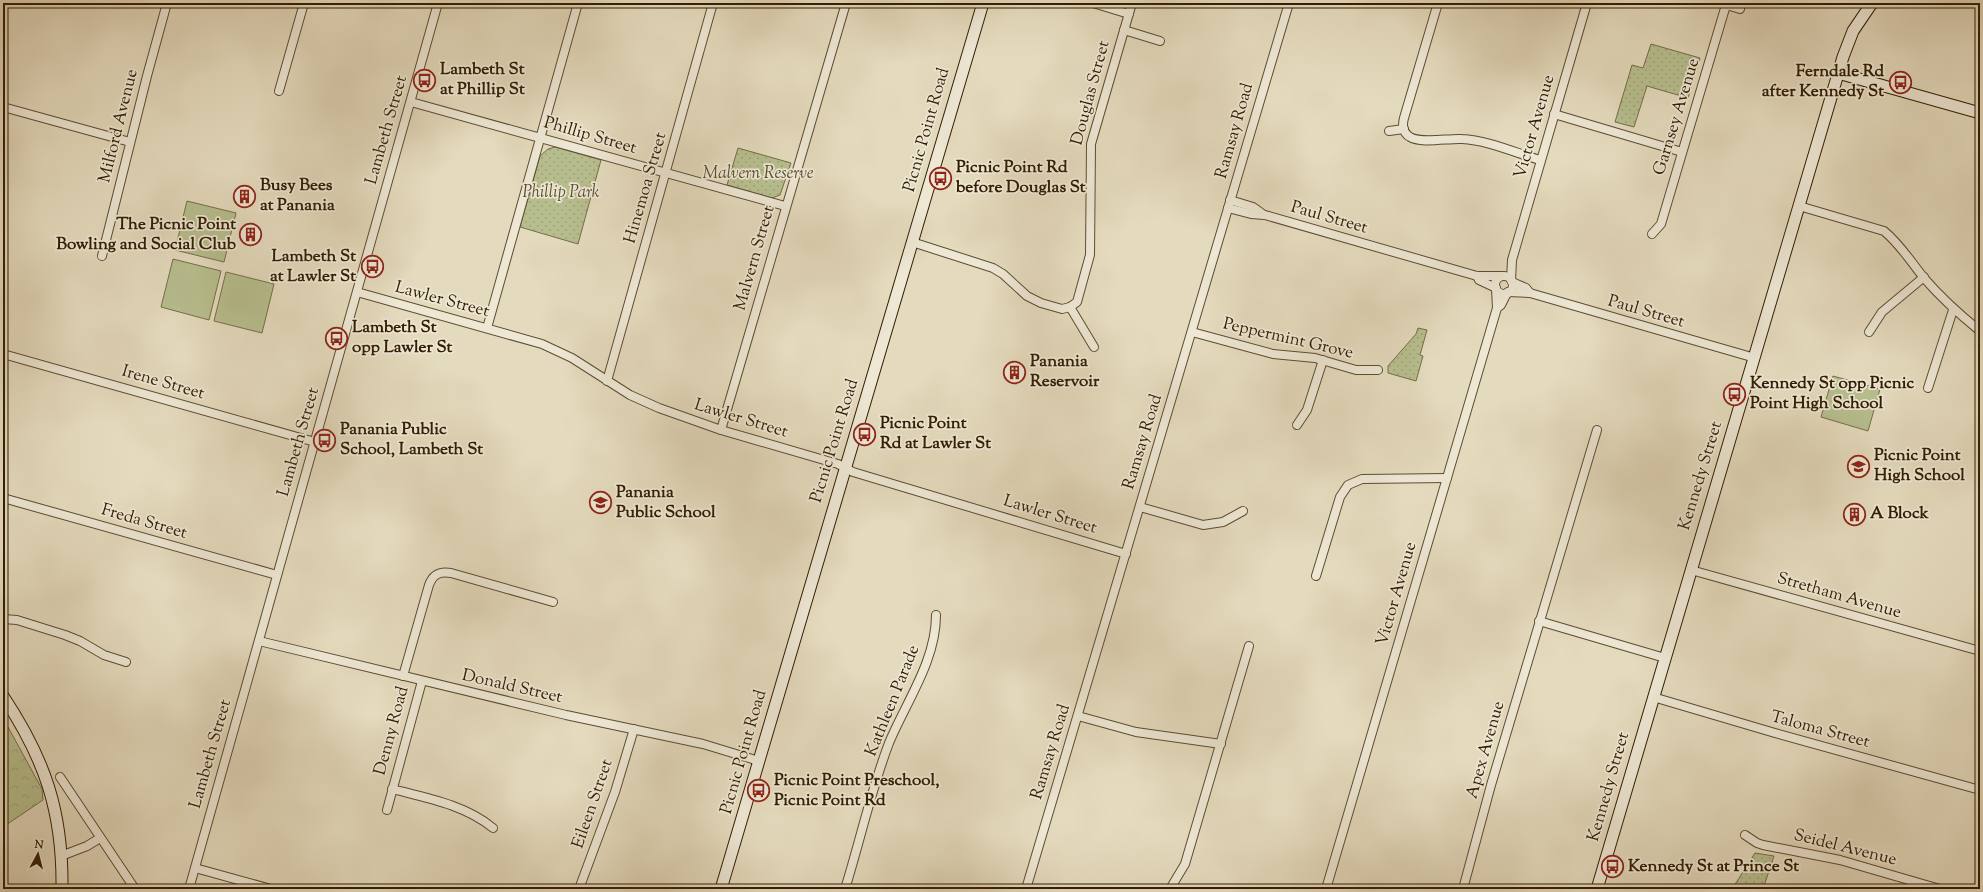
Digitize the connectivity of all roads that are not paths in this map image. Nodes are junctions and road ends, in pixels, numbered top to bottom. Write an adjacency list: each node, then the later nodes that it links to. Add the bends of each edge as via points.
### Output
1 (167, 3): 29 (street, Milford Avenue)
2 (304, 3): 21 (street)
3 (438, 3): 22 (street, Lambeth Street)
4 (578, 3): 28 (street)
5 (713, 3): 32 (street, Hinemoa Street)
6 (846, 3): 34 (street, Malvern Street)
7 (983, 3): 37 (street, Picnic Point Road)
8 (1093, 3): 17 (street)
9 (1132, 3): 17 (street, Douglas Street)
10 (1289, 3): 33 (street, Ramsay Road)
11 (1438, 3): 26 (street, via 1404,118)
12 (1587, 3): 25 (street, Victor Avenue)
13 (1879, 3): 15 (street, Kennedy Street)
14 (1723, 4): 16 (street, Garnsey Avenue); 30 (street, Garnsey Avenue)
15 (1870, 6): 20 (street, Kennedy Street, via 1853,31)
16 (1740, 9)
17 (1129, 14): 18 (street, Douglas Street)
18 (1124, 30): 19 (street); 48 (street, Douglas Street, via 1090,144 1090,255 1079,298)
19 (1160, 41)
20 (1838, 73): 24 (street); 35 (street, Kennedy Street)
21 (279, 91)
22 (411, 102): 28 (street, Phillip Street); 45 (street, Lambeth Street)
23 (3, 107): 29 (street)
24 (1980, 113)
25 (1554, 114): 30 (street); 31 (street, Victor Avenue)
26 (1404, 129): 27 (street); 31 (street, via 1406,134 1414,139 1465,139)
27 (1389, 131)
28 (540, 138): 32 (street, Phillip Street); 51 (street)
29 (130, 142): 38 (street, Milford Avenue)
30 (1682, 152): 36 (street, Garnsey Avenue, via 1661,224)
31 (1540, 160): 39 (street, Victor Avenue)
32 (666, 173): 34 (street, Phillip Street); 60 (street, Hinemoa Street)
33 (1229, 204): 40 (street, Paul Street, via 1250,214 1265,215); 53 (street, Ramsay Road)
34 (785, 206): 63 (street, Malvern Street)
35 (1800, 206): 42 (street, via 1884,231 1895,240); 57 (street, Kennedy Street)
36 (1652, 234)
37 (912, 242): 48 (street, via 987,265 1003,274 1034,300 1057,308); 66 (street, Picnic Point Road)
38 (102, 256)
39 (1512, 260): 41 (street, Victor Avenue); 43 (street, Victor Avenue)
40 (1476, 276): 41 (street, Paul Street); 44 (street, Paul Street)
41 (1501, 276): 43 (street); 44 (street, via 1496,280)
42 (1924, 278): 50 (street); 54 (street, via 1882,312)
43 (1512, 281): 46 (street, via 1512,288); 47 (street, Paul Street)
44 (1496, 288): 46 (street, via 1502,293); 49 (street, Victor Avenue)
45 (357, 292): 51 (street, Lawler Street); 65 (street, Lambeth Street)
46 (1508, 292): 47 (street, Paul Street); 49 (street, Victor Avenue)
47 (1530, 293): 57 (street, Paul Street)
48 (1070, 307): 55 (street)
49 (1497, 308): 67 (street, Victor Avenue)
50 (1952, 310): 52 (street); 61 (street)
51 (487, 328): 60 (street, Lawler Street, via 553,348)
52 (1980, 331)
53 (1192, 332): 58 (street, Peppermint Grove, via 1273,354); 69 (street, Ramsay Road)
54 (1869, 332)
55 (1094, 346)
56 (3, 354): 65 (street, Irene Street)
57 (1755, 358): 72 (street, Kennedy Street)
58 (1323, 360): 59 (street, Peppermint Grove, via 1356,370); 62 (street, via 1307,410)
59 (1378, 370)
60 (607, 381): 63 (street, Lawler Street, via 647,404)
61 (1928, 388)
62 (1297, 425)
63 (721, 430): 66 (street, Lawler Street)
64 (1597, 430): 78 (street, Apex Avenue)
65 (315, 442): 73 (street, Lambeth Street)
66 (845, 468): 71 (street, Lawler Street); 91 (street, Picnic Point Road)
67 (1447, 478): 74 (street, via 1362,479 1348,485 1340,497); 110 (street, Victor Avenue)
68 (3, 498): 73 (street, Freda Street)
69 (1140, 508): 70 (street, via 1203,525 1223,522); 71 (street, Ramsay Road)
70 (1243, 511)
71 (1126, 554): 88 (street, Ramsay Road)
72 (1691, 570): 81 (street, Stretham Avenue); 82 (street, Kennedy Street)
73 (277, 575): 79 (street, Lambeth Street)
74 (1316, 576)
75 (553, 602): 84 (street, via 441,572 429,585)
76 (936, 615): 107 (street, Kathleen Parade, via 936,629 930,652 887,751)
77 (3, 619): 83 (street, via 17,620 69,636 104,655)
78 (1539, 621): 82 (street); 111 (street, Apex Avenue)
79 (259, 641): 84 (street, Donald Street); 100 (street, Lambeth Street)
80 (1249, 646): 90 (street)
81 (1980, 651)
82 (1665, 658): 87 (street, Kennedy Street)
83 (126, 662)
84 (404, 676): 85 (street, Donald Street)
85 (422, 681): 89 (street, Donald Street); 93 (street, Denny Road)
86 (3, 696): 99 (street, via 25,731 48,781 56,813)
87 (1653, 697): 94 (street, Taloma Street); 112 (street, Kennedy Street)
88 (1078, 716): 90 (street, via 1136,732); 108 (street, Ramsay Road)
89 (634, 729): 91 (street, Donald Street, via 703,744); 105 (street, Eileen Street, via 615,792)
90 (1221, 744): 109 (street, via 1185,864)
91 (759, 760): 106 (street, Picnic Point Road)
92 (60, 777): 98 (street)
93 (392, 789): 95 (street, Denny Road); 96 (street, Denny Road, via 471,813)
94 (1980, 790)
95 (387, 810)
96 (493, 828)
97 (1745, 835): 113 (street, Seidel Avenue, via 1756,843 1840,860)
98 (100, 838): 99 (street); 102 (street)
99 (61, 856): 101 (street)
100 (195, 868): 103 (street, Lambeth Street); 104 (street)
101 (62, 889)
102 (135, 889)
103 (189, 889)
104 (271, 889)
105 (579, 889)
106 (721, 889)
107 (845, 889)
108 (1026, 889)
109 (1170, 889)
110 (1326, 889)
111 (1463, 889)
112 (1597, 889)
113 (1940, 889)

